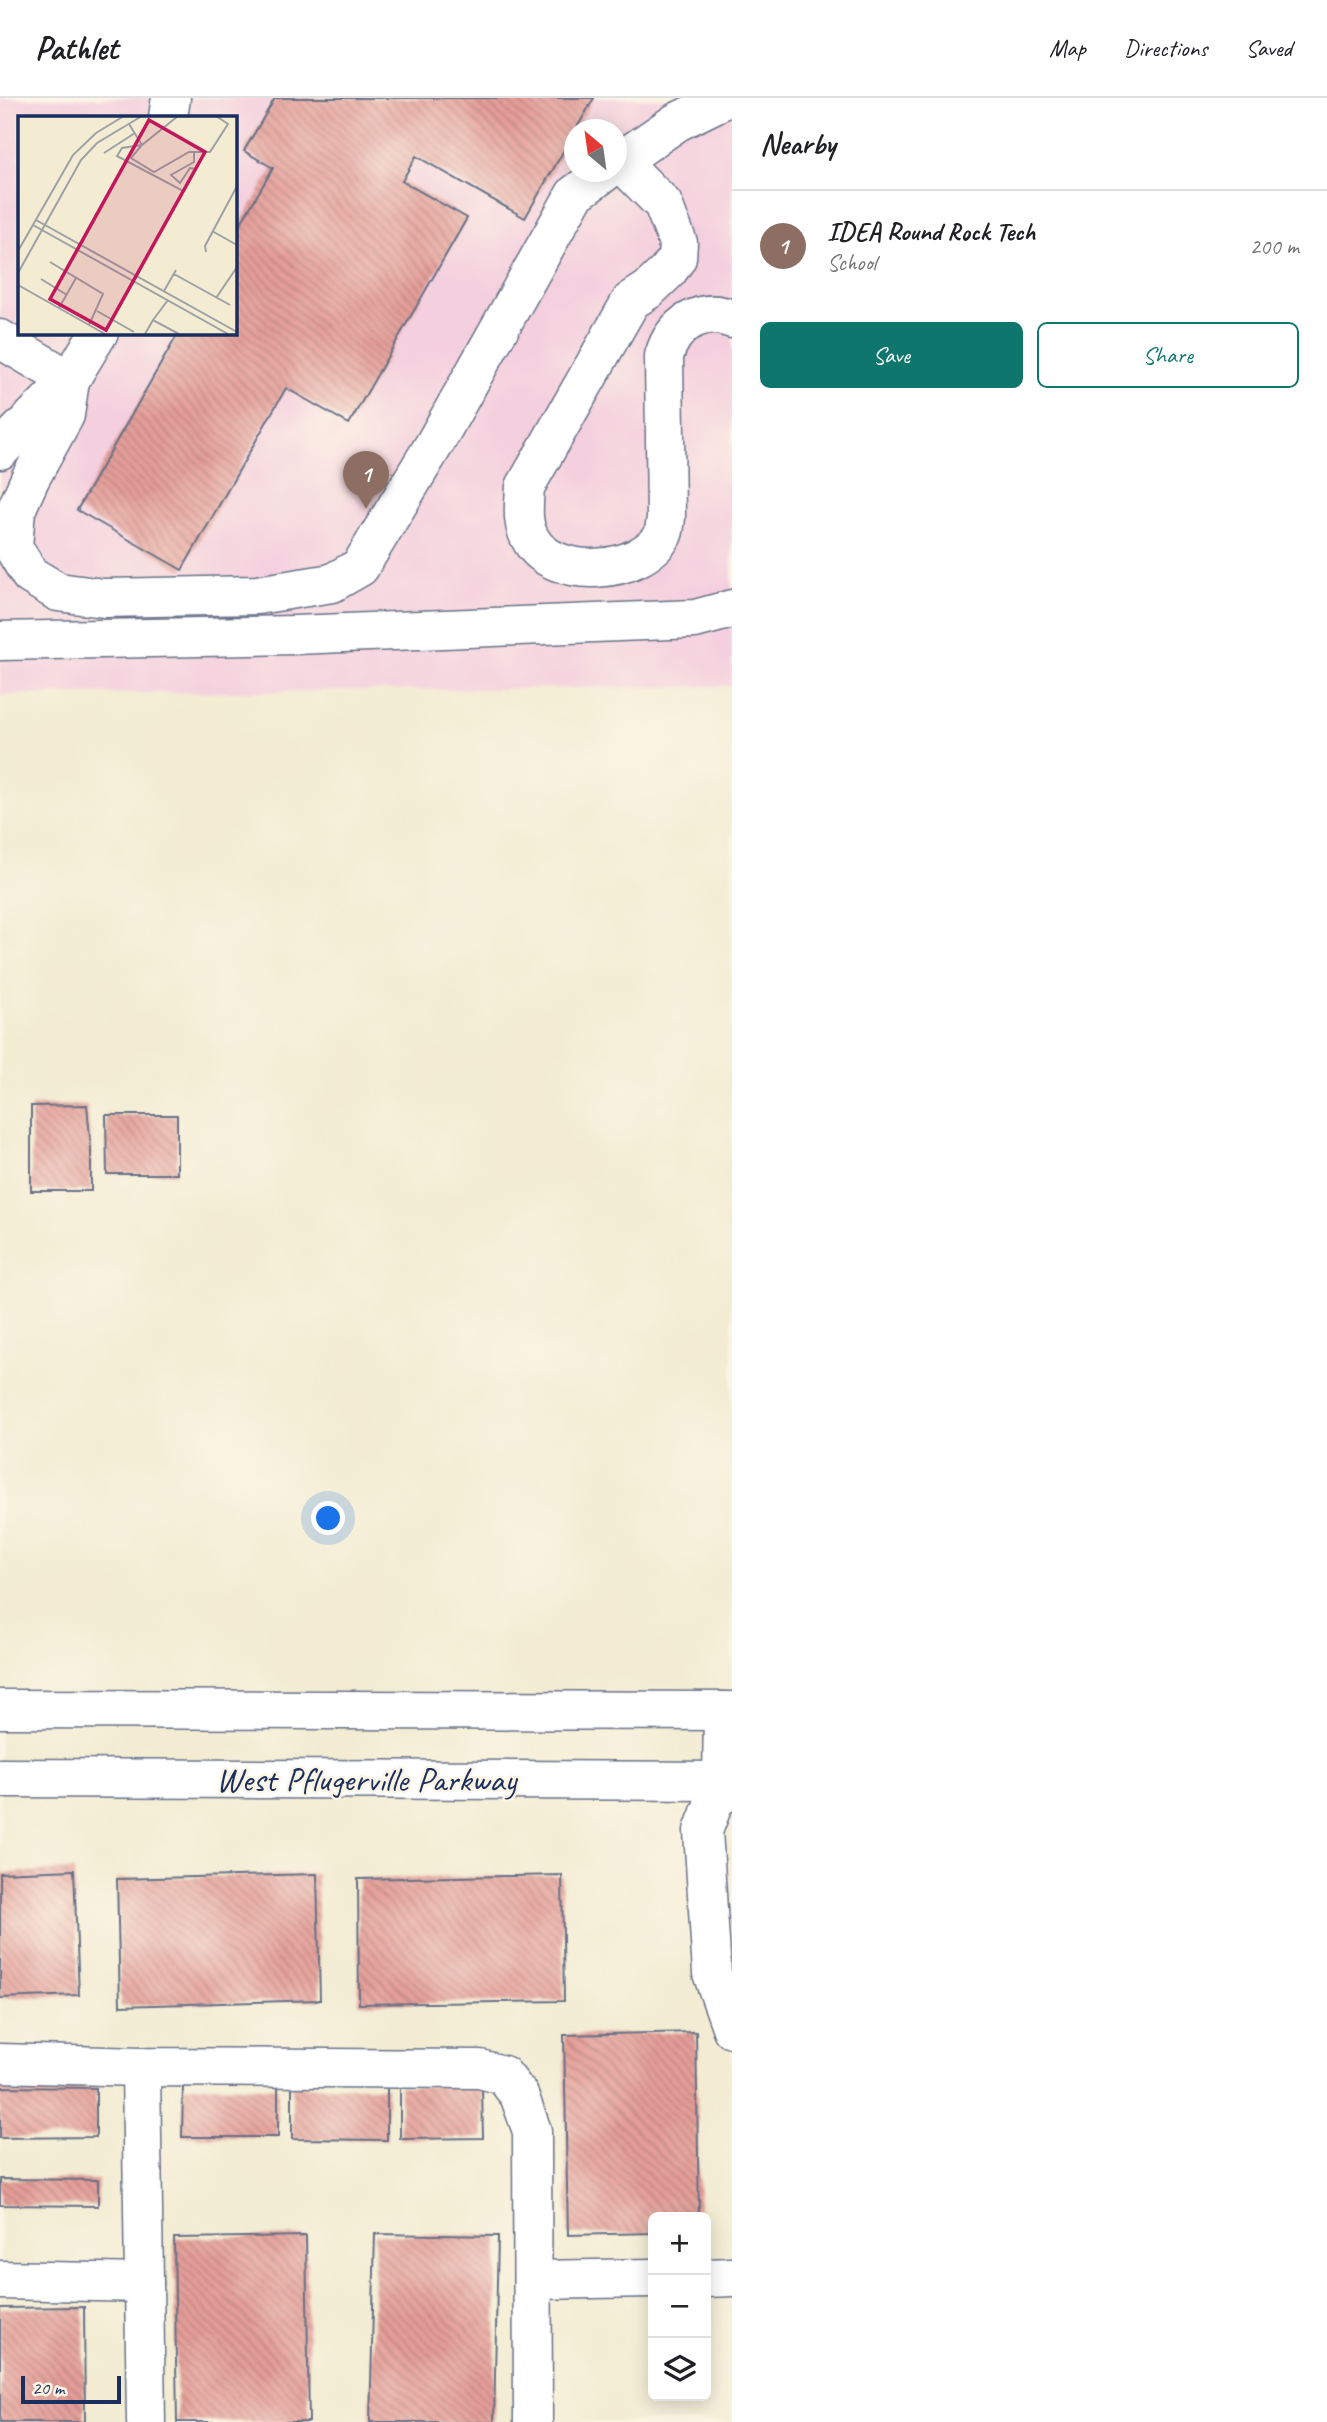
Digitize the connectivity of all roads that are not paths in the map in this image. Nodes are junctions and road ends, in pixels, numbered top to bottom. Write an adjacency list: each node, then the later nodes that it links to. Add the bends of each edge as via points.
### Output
1 (171, 98): 3 (main road)
2 (726, 98): 4 (main road, via 677,122)
3 (168, 116)
4 (627, 156)
5 (627, 175): 7 (main road, via 663,204 678,243 677,258 648,290 631,301 524,487 523,519 531,541 544,555 575,566 621,566 663,533 664,355 668,341 680,326 697,316)
6 (591, 182): 10 (main road, via 575,194 360,568 332,583 257,595 104,598 58,592 30,575 13,547 16,510 65,415)
7 (732, 319)
8 (98, 334): 10 (main road)
9 (0, 339): 10 (main road)
10 (70, 380): 11 (main road)
11 (0, 450)
12 (732, 609): 13 (main road, via 695,619)
13 (0, 641)
14 (0, 1709): 15 (main road, West Pflugerville Parkway)
15 (728, 1712): 17 (main road)
16 (0, 1778): 17 (main road, West Pflugerville Parkway)
17 (729, 1784): 18 (main road, via 703,1831 712,1973)
18 (732, 2029)
19 (0, 2063): 20 (main road)
20 (142, 2067): 25 (main road, via 480,2069 503,2075 519,2095 532,2131); 26 (main road)
21 (732, 2277): 23 (main road)
22 (648, 2278): 25 (main road)
23 (711, 2278)
24 (0, 2280): 26 (main road)
25 (533, 2280): 28 (main road)
26 (144, 2283): 27 (main road)
27 (146, 2422)
28 (534, 2422)

